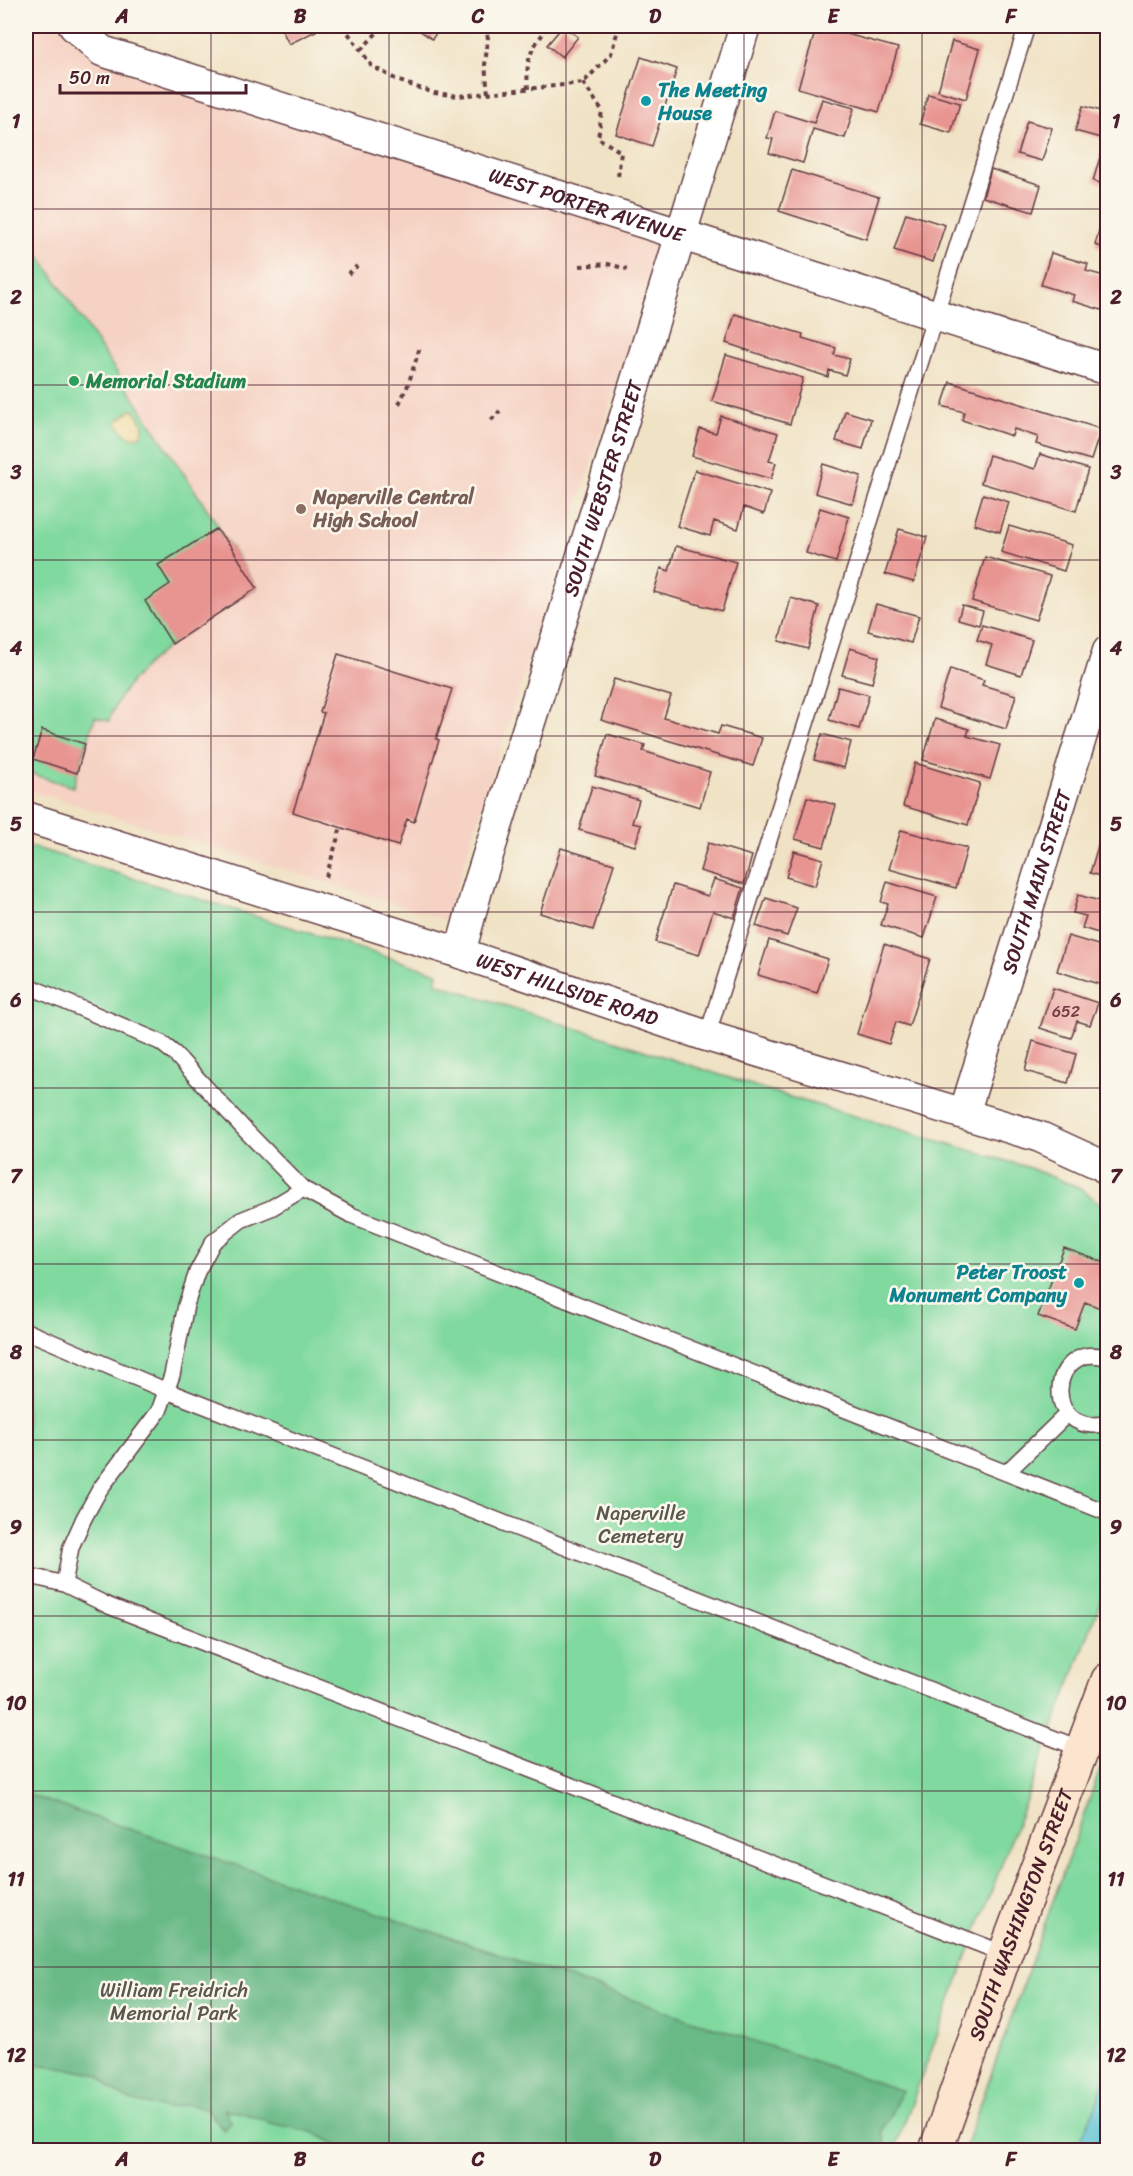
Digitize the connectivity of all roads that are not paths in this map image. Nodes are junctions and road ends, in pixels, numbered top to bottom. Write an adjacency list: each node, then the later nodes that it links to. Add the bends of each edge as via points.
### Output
1 (74, 26): 4 (street, WEST PORTER AVENUE, via 102,51)
2 (745, 26): 4 (street, SOUTH WEBSTER STREET)
3 (1027, 26): 5 (lane)
4 (681, 235): 5 (street, WEST PORTER AVENUE); 9 (street, SOUTH WEBSTER STREET)
5 (934, 316): 6 (street, WEST PORTER AVENUE); 11 (lane)
6 (1107, 370)
7 (1107, 651): 12 (street, SOUTH MAIN STREET)
8 (26, 817): 9 (street, WEST HILLSIDE ROAD)
9 (460, 952): 11 (street, WEST HILLSIDE ROAD)
10 (26, 984): 14 (lane, via 160,1042)
11 (707, 1036): 12 (street, WEST HILLSIDE ROAD)
12 (964, 1114): 13 (street, WEST HILLSIDE ROAD, via 1040,1137)
13 (1107, 1170)
14 (303, 1189): 17 (lane, via 241,1220 213,1242 186,1305); 20 (lane, via 351,1215)
15 (26, 1331): 17 (lane)
16 (1107, 1358): 18 (lane, via 1087,1356 1066,1368 1058,1391)
17 (167, 1390): 23 (lane, via 159,1411 100,1489 84,1518 71,1547); 25 (lane)
18 (1067, 1414): 19 (lane, via 1086,1425); 20 (lane)
19 (1107, 1423)
20 (1006, 1473): 21 (lane)
21 (1107, 1513)
22 (26, 1575): 23 (lane)
23 (64, 1584): 26 (lane, via 109,1606)
24 (1106, 1689): 25 (main road, SOUTH WASHINGTON STREET)
25 (1081, 1749): 26 (main road, SOUTH WASHINGTON STREET)
26 (1005, 1954): 27 (main road, SOUTH WASHINGTON STREET)
27 (936, 2151)

